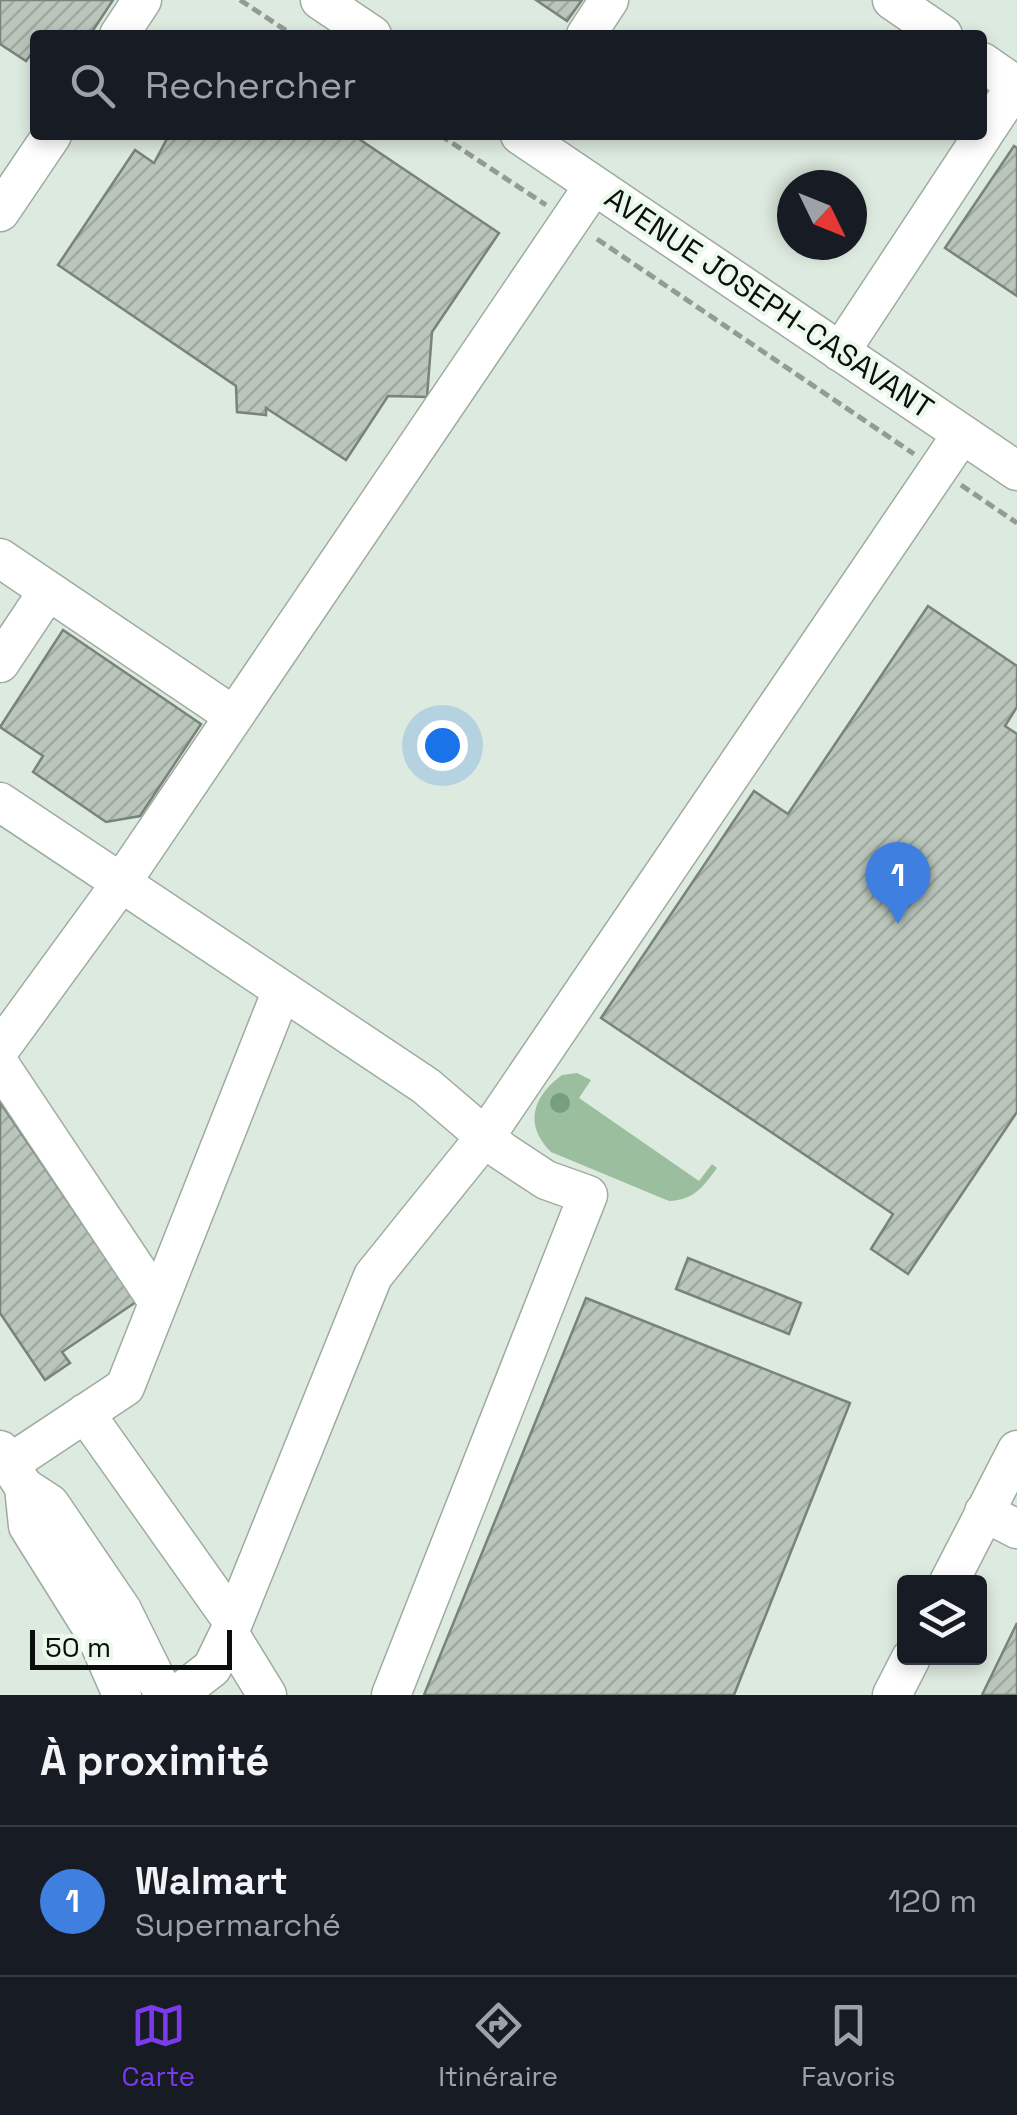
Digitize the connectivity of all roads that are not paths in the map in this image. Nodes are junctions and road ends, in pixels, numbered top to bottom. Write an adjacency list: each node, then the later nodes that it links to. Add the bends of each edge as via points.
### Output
1 (142, 0): 5 (street)
2 (320, 0): 6 (street)
3 (609, 0): 7 (street)
4 (892, 0): 8 (street)
5 (122, 30)
6 (365, 30)
7 (589, 30)
8 (936, 30)
9 (987, 65): 10 (street)
10 (1016, 85): 11 (street)
11 (987, 129)
12 (49, 140): 16 (street)
13 (527, 140): 15 (street, AVENUE JOSEPH-CASAVANT)
14 (980, 140): 17 (street)
15 (594, 185): 17 (street, AVENUE JOSEPH-CASAVANT); 23 (street)
16 (0, 212)
17 (840, 352): 18 (street, AVENUE JOSEPH-CASAVANT)
18 (962, 434): 19 (street, AVENUE JOSEPH-CASAVANT); 29 (street)
19 (1017, 471)
20 (0, 558): 21 (street)
21 (48, 591): 22 (street); 23 (street)
22 (0, 663)
23 (234, 716): 25 (street)
24 (0, 802): 25 (street)
25 (121, 883): 26 (street); 27 (street)
26 (282, 990): 29 (street, via 426,1086); 30 (street)
27 (0, 1049)
28 (0, 1066): 30 (street)
29 (485, 1138): 36 (street, via 372,1276); 42 (street, via 546,1180 588,1195)
30 (158, 1302): 31 (street, via 124,1386)
31 (84, 1413): 33 (street); 36 (street)
32 (1017, 1450): 34 (street)
33 (11, 1467): 38 (street, via 28,1526 96,1633); 39 (street, via 50,1504 101,1580)
34 (1001, 1521): 35 (street)
35 (954, 1575)
36 (231, 1628): 40 (street, via 212,1668); 41 (street)
37 (907, 1665): 43 (street)
38 (122, 1695)
39 (164, 1695)
40 (177, 1695)
41 (267, 1695)
42 (391, 1695)
43 (892, 1695)

